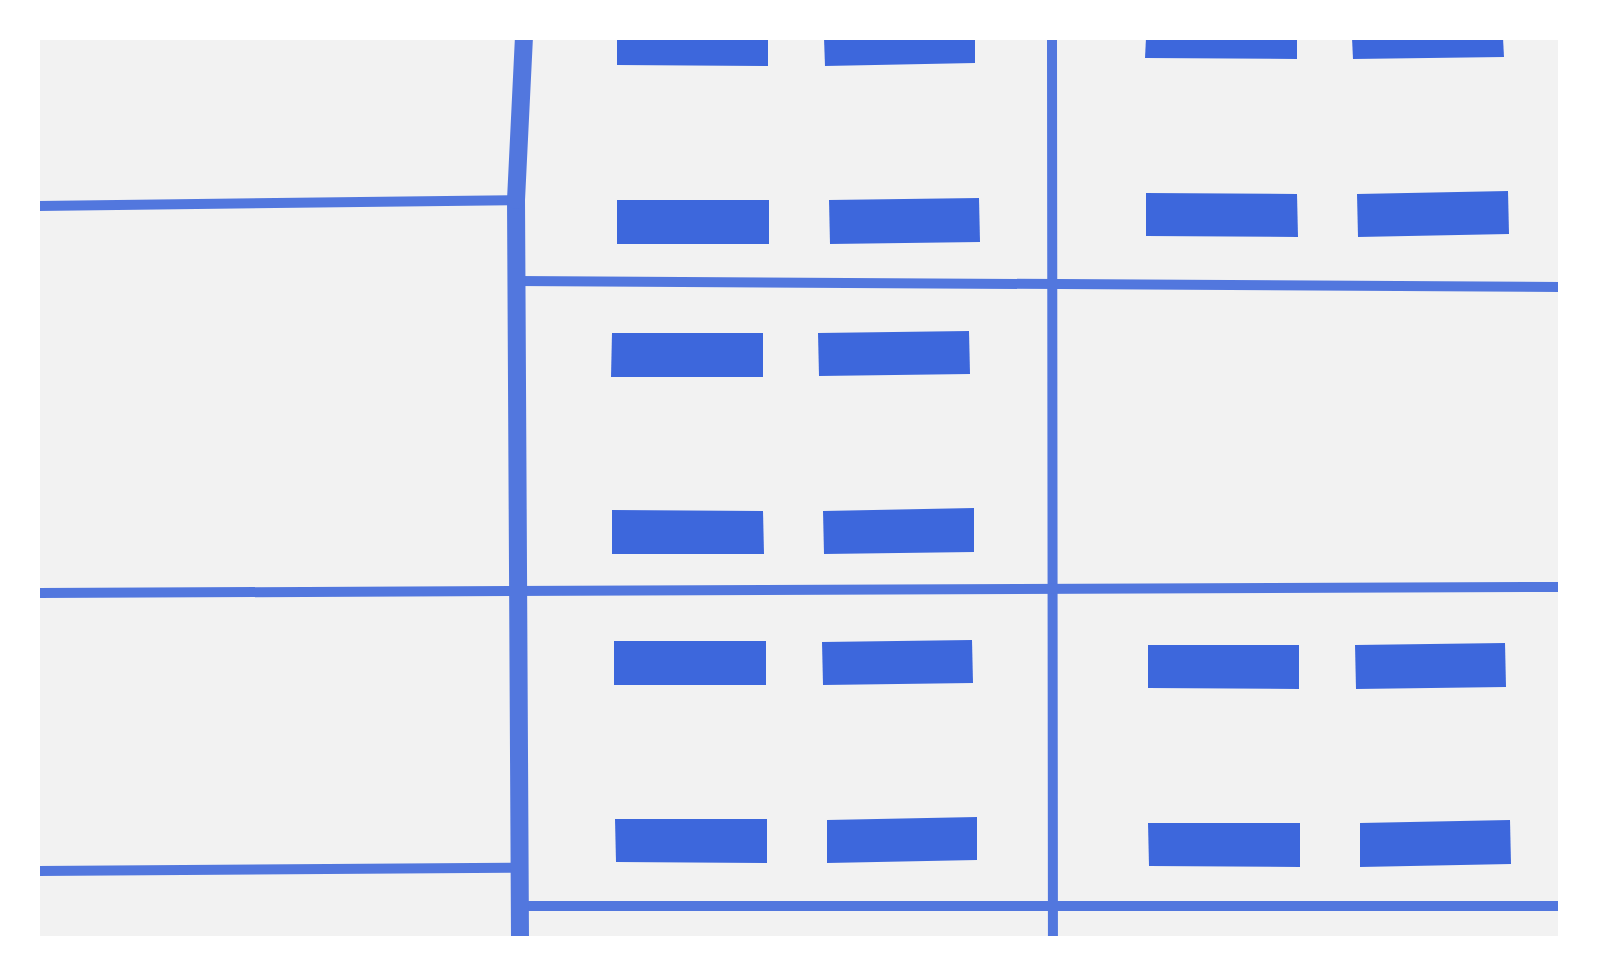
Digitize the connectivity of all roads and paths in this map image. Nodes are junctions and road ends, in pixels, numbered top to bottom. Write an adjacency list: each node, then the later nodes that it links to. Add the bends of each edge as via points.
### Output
1 (524, 38): 3 (street)
2 (1052, 38): 6 (street)
3 (516, 200): 4 (street); 5 (street)
4 (38, 206)
5 (517, 282): 6 (street); 10 (street)
6 (1052, 284): 7 (street); 9 (street)
7 (1560, 287)
8 (1560, 587): 9 (street)
9 (1053, 589): 10 (street); 14 (street)
10 (518, 591): 11 (street); 12 (street)
11 (38, 593)
12 (520, 868): 13 (street); 15 (street)
13 (38, 871)
14 (1053, 905): 15 (street); 16 (street); 18 (street)
15 (520, 906): 17 (street)
16 (1560, 906)
17 (520, 938)
18 (1053, 938)

